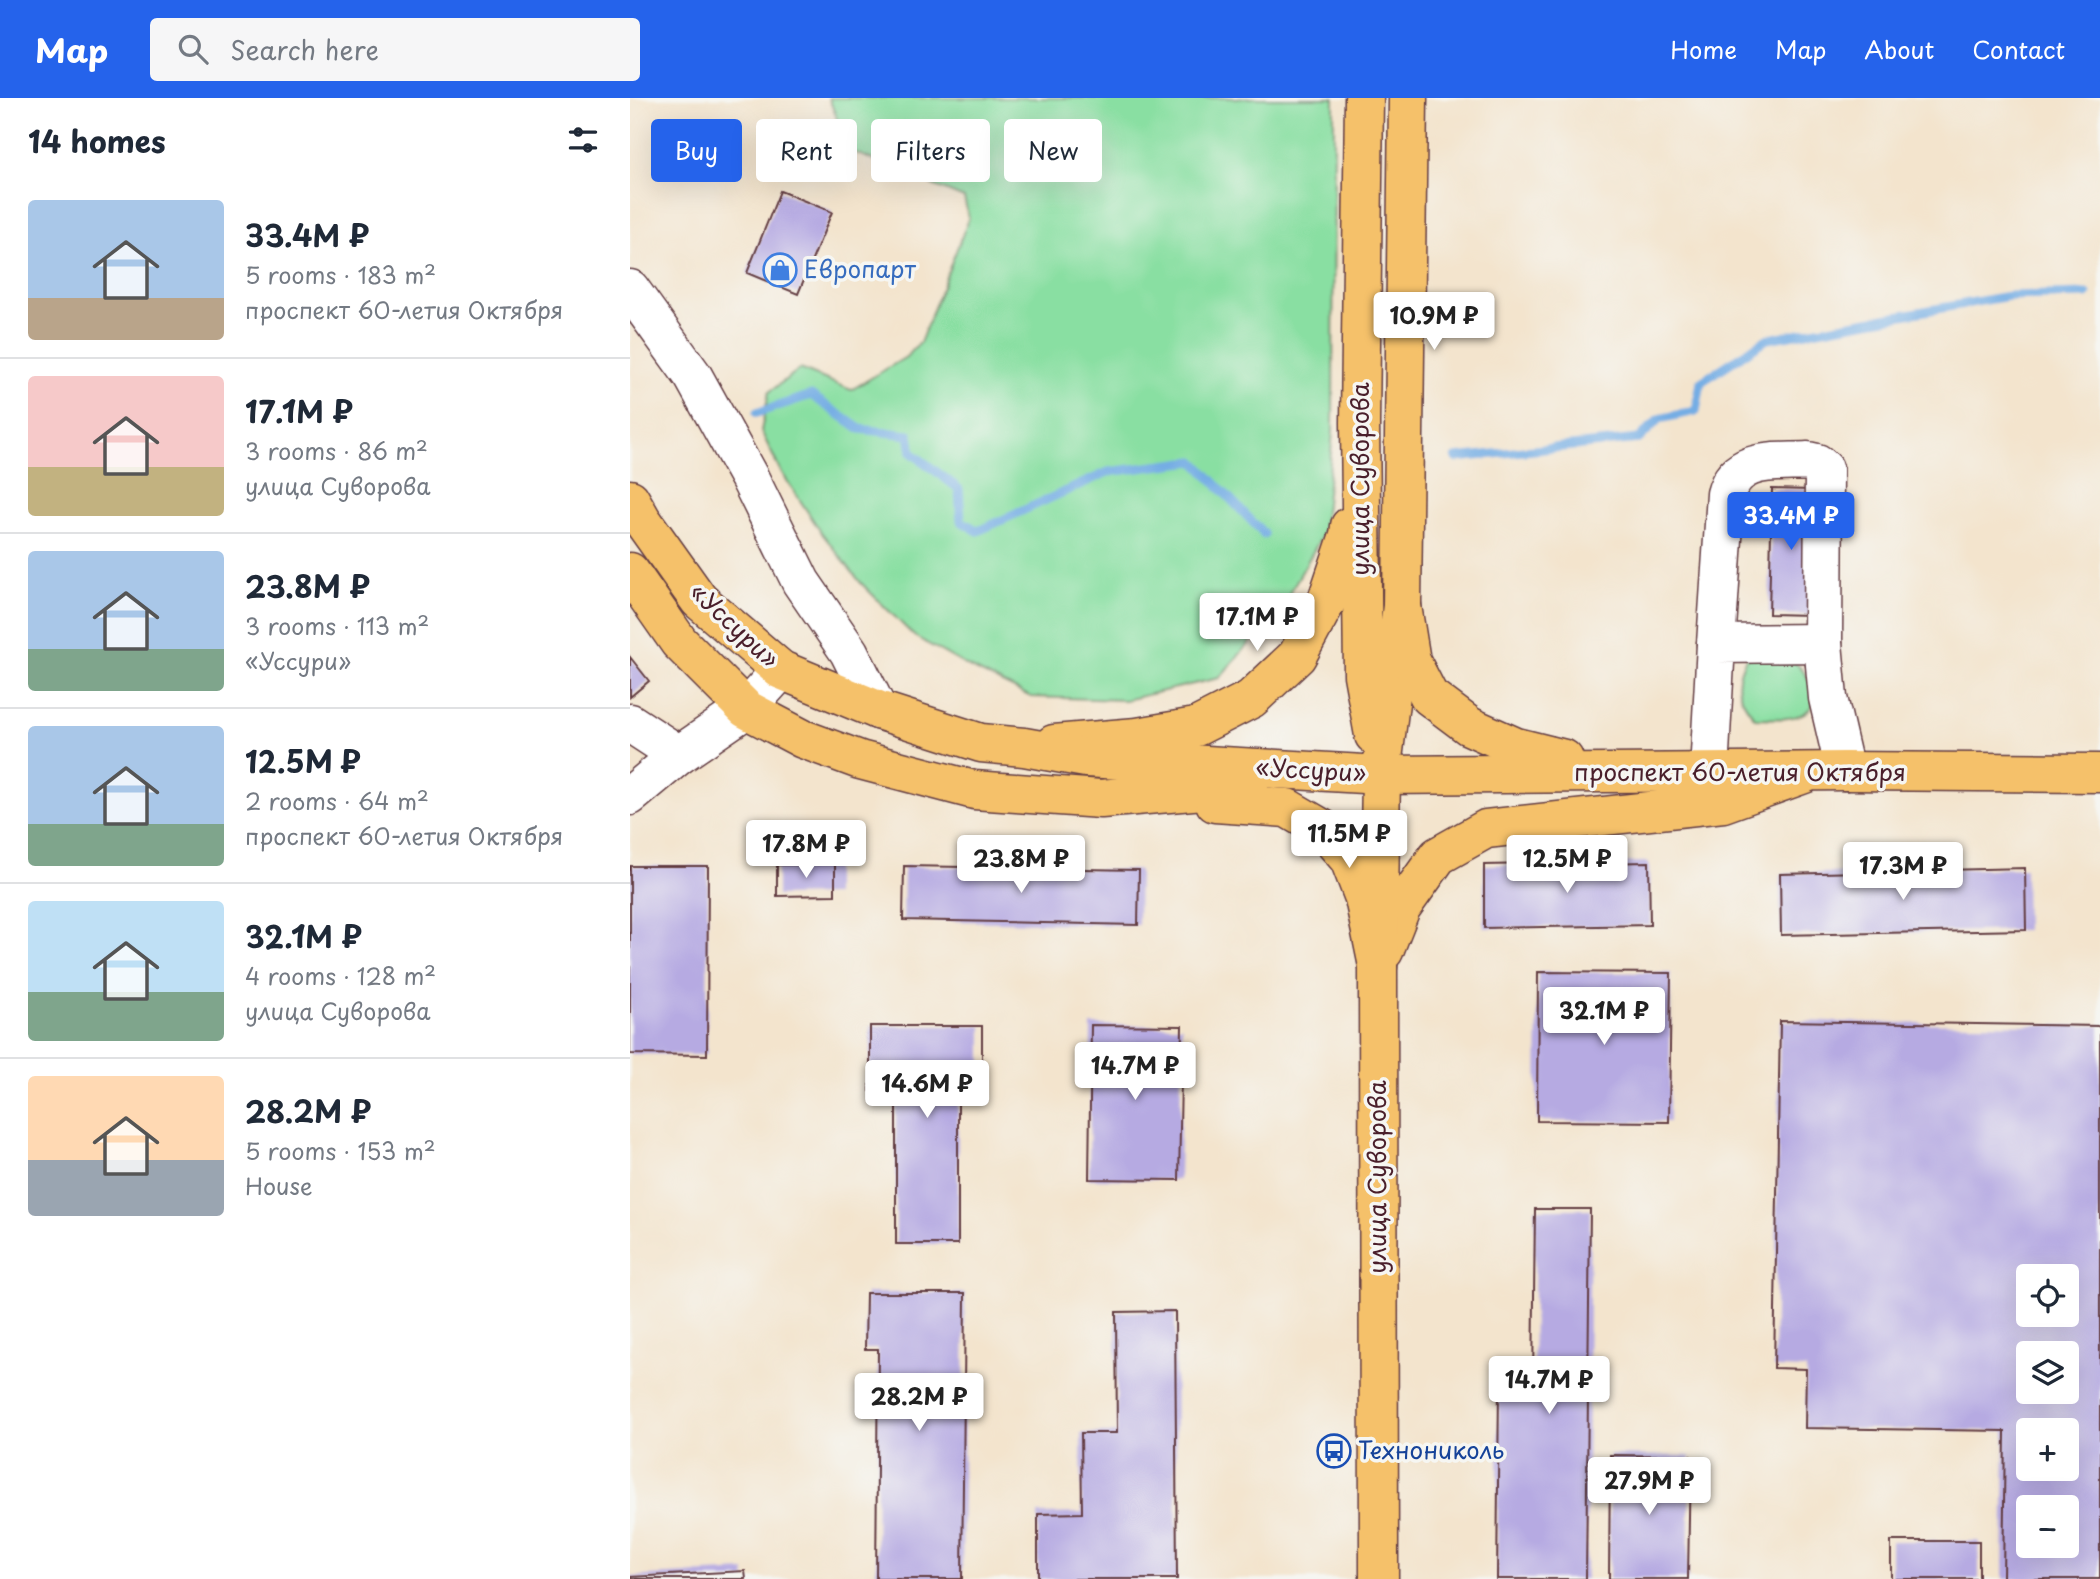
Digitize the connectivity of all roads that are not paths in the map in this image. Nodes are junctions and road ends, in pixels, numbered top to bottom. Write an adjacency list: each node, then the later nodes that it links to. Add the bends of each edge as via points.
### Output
1 (1364, 98): 4 (main road, улица Суворова)
2 (1408, 98): 7 (main road, улица Суворова)
3 (630, 289): 12 (lane, via 694,376 802,582 849,652)
4 (1360, 423): 14 (main road, via 1349,535 1326,600 1297,656 1251,699 1196,727); 20 (main road, улица Суворова, via 1363,675)
5 (630, 499): 10 (main road, «Уссури», via 699,600)
6 (630, 572): 11 (main road, «Уссури», via 679,642)
7 (1402, 606): 18 (main road, via 1411,661 1429,696 1469,726 1516,747); 20 (main road, улица Суворова)
8 (1823, 643): 9 (lane); 9 (lane, via 1824,469 1808,461 1750,465 1728,485); 17 (lane, via 1829,698)
9 (1716, 644): 16 (lane)
10 (781, 670): 11 (lane); 12 (main road, «Уссури»)
11 (746, 709): 15 (lane); 22 (main road, «Уссури», via 803,739 860,760 974,790)
12 (878, 710): 14 (main road, «Уссури», via 981,743)
13 (630, 723): 15 (lane)
14 (1024, 747): 20 (main road, «Уссури», via 1086,758)
15 (678, 755): 21 (lane)
16 (1709, 772): 17 (main road, проспект 60-летия Октября); 18 (main road, проспект 60-летия Октября)
17 (1827, 772): 19 (main road, проспект 60-летия Октября); 23 (main road, via 1723,803 1486,829 1438,856 1401,908)
18 (1628, 773): 20 (main road, проспект 60-летия Октября)
19 (2100, 773)
20 (1381, 775): 22 (main road, «Уссури»); 23 (main road, улица Суворова)
21 (634, 790)
22 (1101, 799): 23 (main road, via 1287,808 1324,829 1349,859 1364,898)
23 (1378, 965): 24 (main road, улица Суворова)
24 (1379, 1579)

